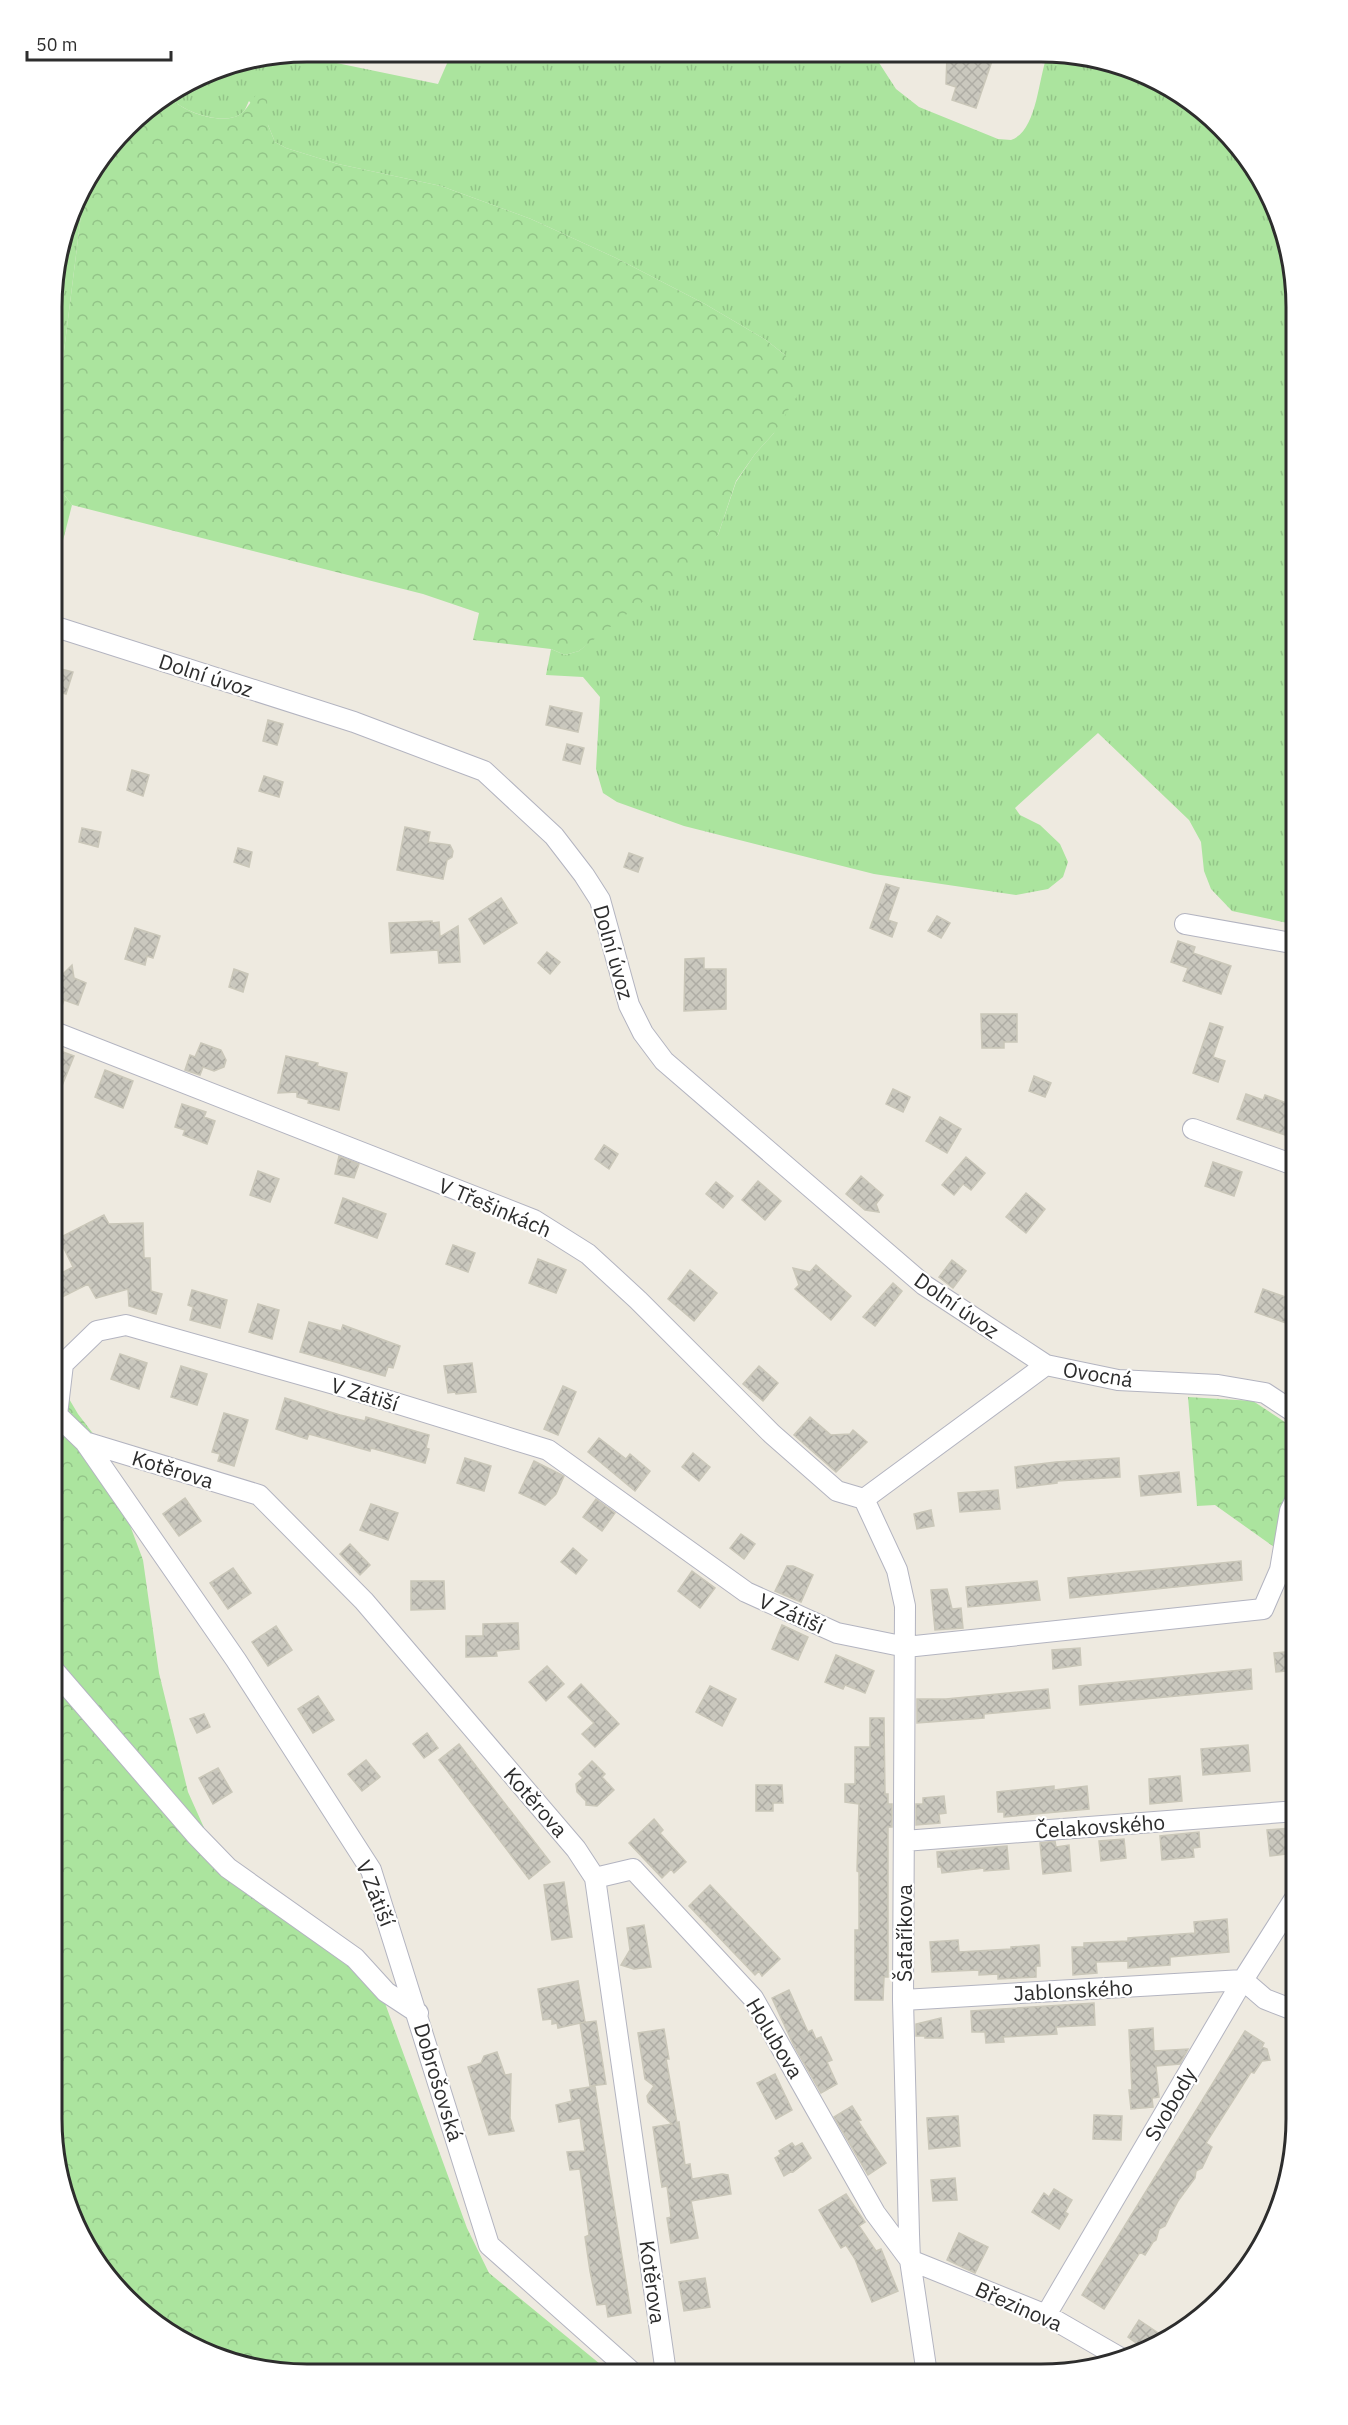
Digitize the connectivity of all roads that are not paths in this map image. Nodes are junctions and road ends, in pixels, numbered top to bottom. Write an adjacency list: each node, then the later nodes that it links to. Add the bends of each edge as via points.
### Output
1 (62, 629): 7 (street, Dolní úvoz, via 354,722 484,771 554,836 600,900 629,1005 664,1061 924,1285)
2 (1185, 924): 3 (street)
3 (1286, 942)
4 (62, 1035): 12 (street, V Třešinkách, via 534,1220 588,1254 772,1434 837,1491)
5 (1193, 1129): 6 (street)
6 (1286, 1162)
7 (1046, 1365): 9 (street, Ovocná, via 1118,1380 1218,1385 1265,1393); 12 (street, Ovocná)
8 (62, 1372): 14 (street, V Zátiší, via 63,1364 97,1331 126,1325 548,1450 746,1592 837,1633)
9 (1286, 1407)
10 (62, 1420): 11 (street, V Zátiší)
11 (85, 1442): 18 (street, Kotěrova, via 259,1495 364,1601 576,1849); 23 (street, V Zátiší, via 236,1660 371,1870)
12 (864, 1499): 14 (street, Šafaříkova, via 897,1570 905,1606)
13 (1286, 1535): 14 (street, V Zátiší, via 1280,1570 1263,1609)
14 (906, 1647): 17 (street, Šafaříkova)
15 (62, 1681): 23 (street, Dobrošovská, via 228,1868 355,1958 386,1992)
16 (1286, 1812): 17 (street, Čelakovského)
17 (904, 1841): 21 (street, Šafaříkova)
18 (594, 1878): 24 (street, Holubova, via 633,1869 753,1998 875,2213); 28 (street, Kotěrova)
19 (1286, 1911): 20 (street, Svobody)
20 (1243, 1980): 21 (street, Jablonského); 22 (street, via 1265,1999); 25 (street, Svobody)
21 (903, 2000): 24 (street, Šafaříkova)
22 (1286, 2007)
23 (418, 2013): 27 (street, Dobrošovská, via 489,2245)
24 (910, 2260): 25 (street, Březinova); 29 (street, Šafaříkova)
25 (1046, 2315): 26 (street, Březinova)
26 (1112, 2353)
27 (623, 2364)
28 (665, 2364)
29 (926, 2364)

